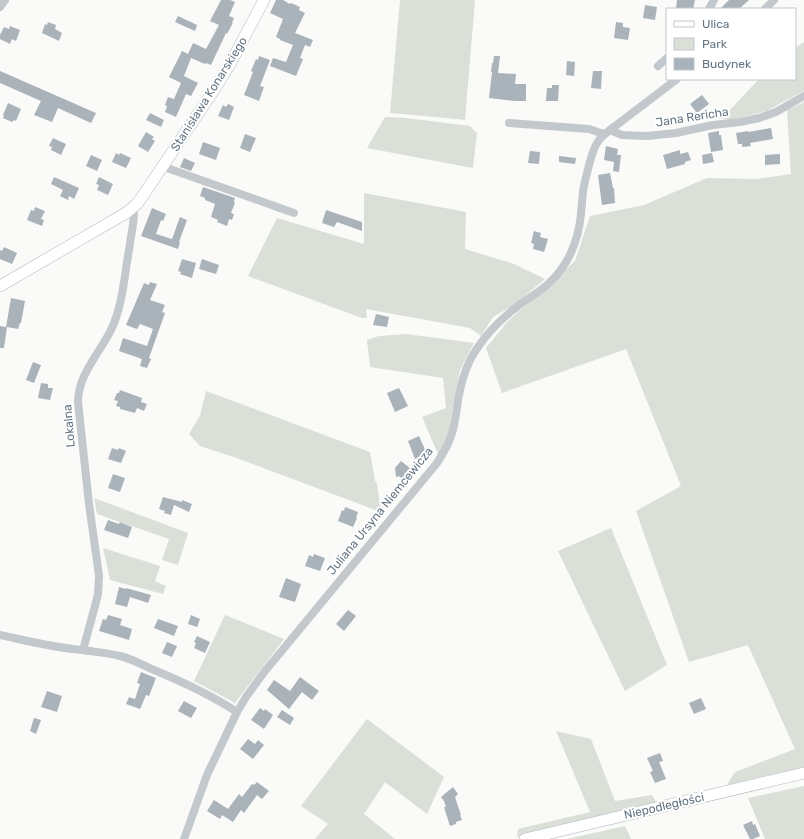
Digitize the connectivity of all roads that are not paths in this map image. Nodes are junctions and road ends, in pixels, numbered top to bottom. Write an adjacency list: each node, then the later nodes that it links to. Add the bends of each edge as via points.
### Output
1 (6, 0): 4 (street)
2 (264, 0): 12 (street, Stanisława Konarskiego, via 216,87)
3 (774, 0): 5 (street)
4 (0, 7)
5 (766, 8)
6 (666, 59): 7 (street)
7 (658, 66)
8 (675, 80): 11 (street)
9 (804, 96): 11 (street, Jana Rericha, via 776,112 740,122 647,136)
10 (509, 124): 11 (street, Jana Rericha)
11 (607, 132): 18 (street, Juliana Ursyna Niemcewicza, via 598,141 592,154 583,190 578,234 562,269 549,283 504,318 477,349 461,383 451,436 437,463 265,671)
12 (163, 165): 13 (street, Stanisława Konarskiego); 14 (street, Stanisława Konarskiego)
13 (133, 207): 15 (street, Stanisława Konarskiego); 17 (street, Lokalna, via 132,231 119,307 111,329 84,377 79,392 88,498 99,581)
14 (294, 213)
15 (0, 286)
16 (0, 635): 17 (street, via 48,646)
17 (83, 650): 18 (street, via 120,656 136,662 172,677)
18 (236, 712): 20 (street, Juliana Ursyna Niemcewicza, via 207,775)
19 (804, 772): 21 (street, Niepodległości)
20 (184, 839)
21 (525, 839)

